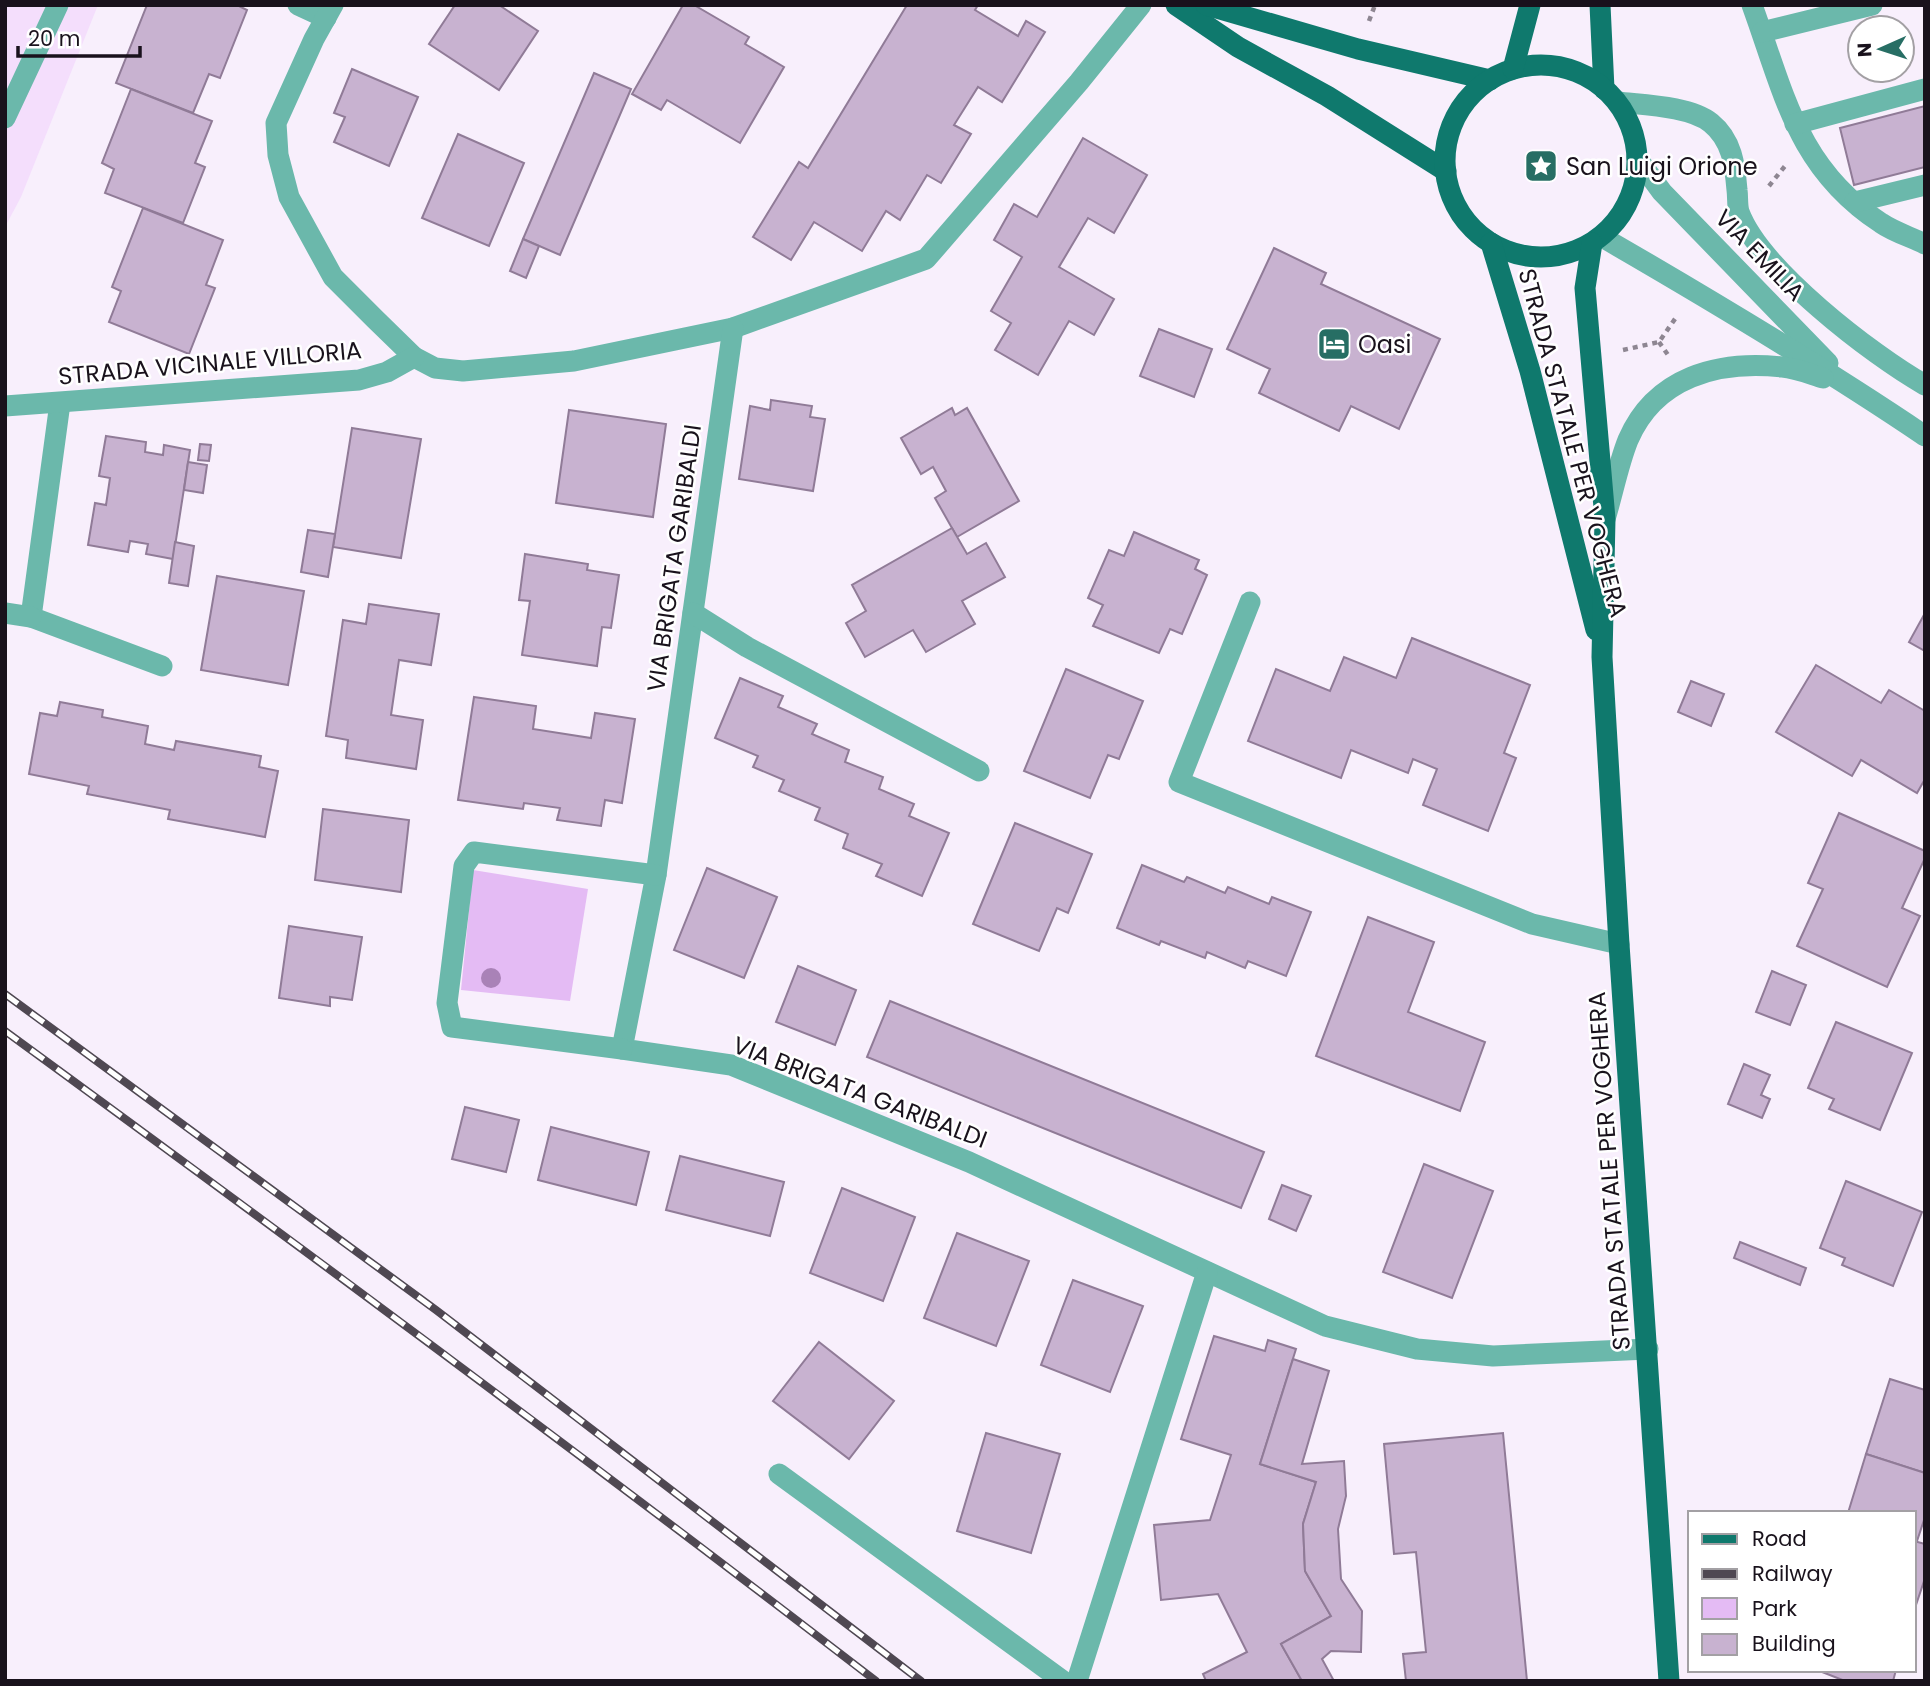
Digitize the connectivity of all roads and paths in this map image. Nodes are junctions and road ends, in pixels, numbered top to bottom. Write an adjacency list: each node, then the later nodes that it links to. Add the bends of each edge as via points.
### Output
1 (58, 5): 16 (street)
2 (298, 5): 10 (street)
3 (1141, 5): 25 (street, STRADA VICINALE VILLORIA, via 926,259)
4 (1176, 5): 19 (main road)
5 (1206, 5): 13 (main road, via 1358,49)
6 (1530, 5): 12 (main road)
7 (1600, 5): 15 (main road)
8 (1752, 5): 11 (street)
9 (1872, 5): 11 (street)
10 (330, 12): 26 (street, STRADA VICINALE VILLORIA, via 276,123 278,155 289,197 333,277)
11 (1762, 33): 17 (street)
12 (1513, 69): 13 (main road); 15 (main road, via 1545,65 1577,72)
13 (1490, 80): 19 (main road, via 1470,97 1455,119 1447,144)
14 (1925, 89): 17 (street)
15 (1611, 95): 18 (main road, via 1632,129); 28 (street, via 1709,121 1725,137 1732,154 1739,210 1771,261 1830,317)
16 (5, 118)
17 (1795, 124): 21 (street, via 1828,179)
18 (1637, 158): 22 (main road, via 1634,187 1621,215); 27 (street, VIA EMILIA, via 1662,192)
19 (1446, 171): 23 (main road, via 1453,199 1468,224)
20 (1925, 185): 21 (street)
21 (1855, 202): 24 (street, via 1881,223)
22 (1597, 240): 23 (main road, via 1569,254 1542,258); 27 (street, VIA EMILIA, via 1694,290); 32 (main road, STRADA STATALE PER VOGHERA, via 1585,288)
23 (1491, 243): 37 (main road, STRADA STATALE PER VOGHERA, via 1530,371)
24 (1925, 244)
25 (733, 328): 26 (street, STRADA VICINALE VILLORIA, via 573,361 477,370 435,368); 35 (street, VIA BRIGATA GARIBALDI)
26 (414, 356): 29 (street, STRADA VICINALE VILLORIA, via 387,372 359,380)
27 (1849, 385): 31 (street, VIA EMILIA); 32 (street, via 1772,366 1736,365 1685,378 1655,398 1629,440)
28 (1925, 385)
29 (60, 403): 30 (street, STRADA VICINALE VILLORIA); 36 (street)
30 (5, 406)
31 (1925, 436)
32 (1605, 519): 37 (main road, STRADA STATALE PER VOGHERA)
33 (1250, 602): 41 (street, via 1179,782 1532,923)
34 (5, 613): 36 (street)
35 (693, 613): 39 (street, via 747,647); 40 (street, VIA BRIGATA GARIBALDI)
36 (31, 617): 38 (street)
37 (1602, 657): 41 (main road, STRADA STATALE PER VOGHERA)
38 (162, 666)
39 (979, 771)
40 (656, 875): 42 (street, VIA BRIGATA GARIBALDI); 42 (street, via 474,852 464,866 447,1003 452,1027)
41 (1619, 944): 44 (main road, STRADA STATALE PER VOGHERA)
42 (622, 1049): 43 (street, VIA BRIGATA GARIBALDI, via 731,1065 969,1161)
43 (1207, 1272): 44 (street, VIA BRIGATA GARIBALDI, via 1325,1326 1417,1349 1493,1356); 47 (street)
44 (1648, 1349): 48 (main road, STRADA STATALE PER VOGHERA)
45 (779, 1474): 46 (street)
46 (1063, 1681)
47 (1077, 1681)
48 (1669, 1681)

